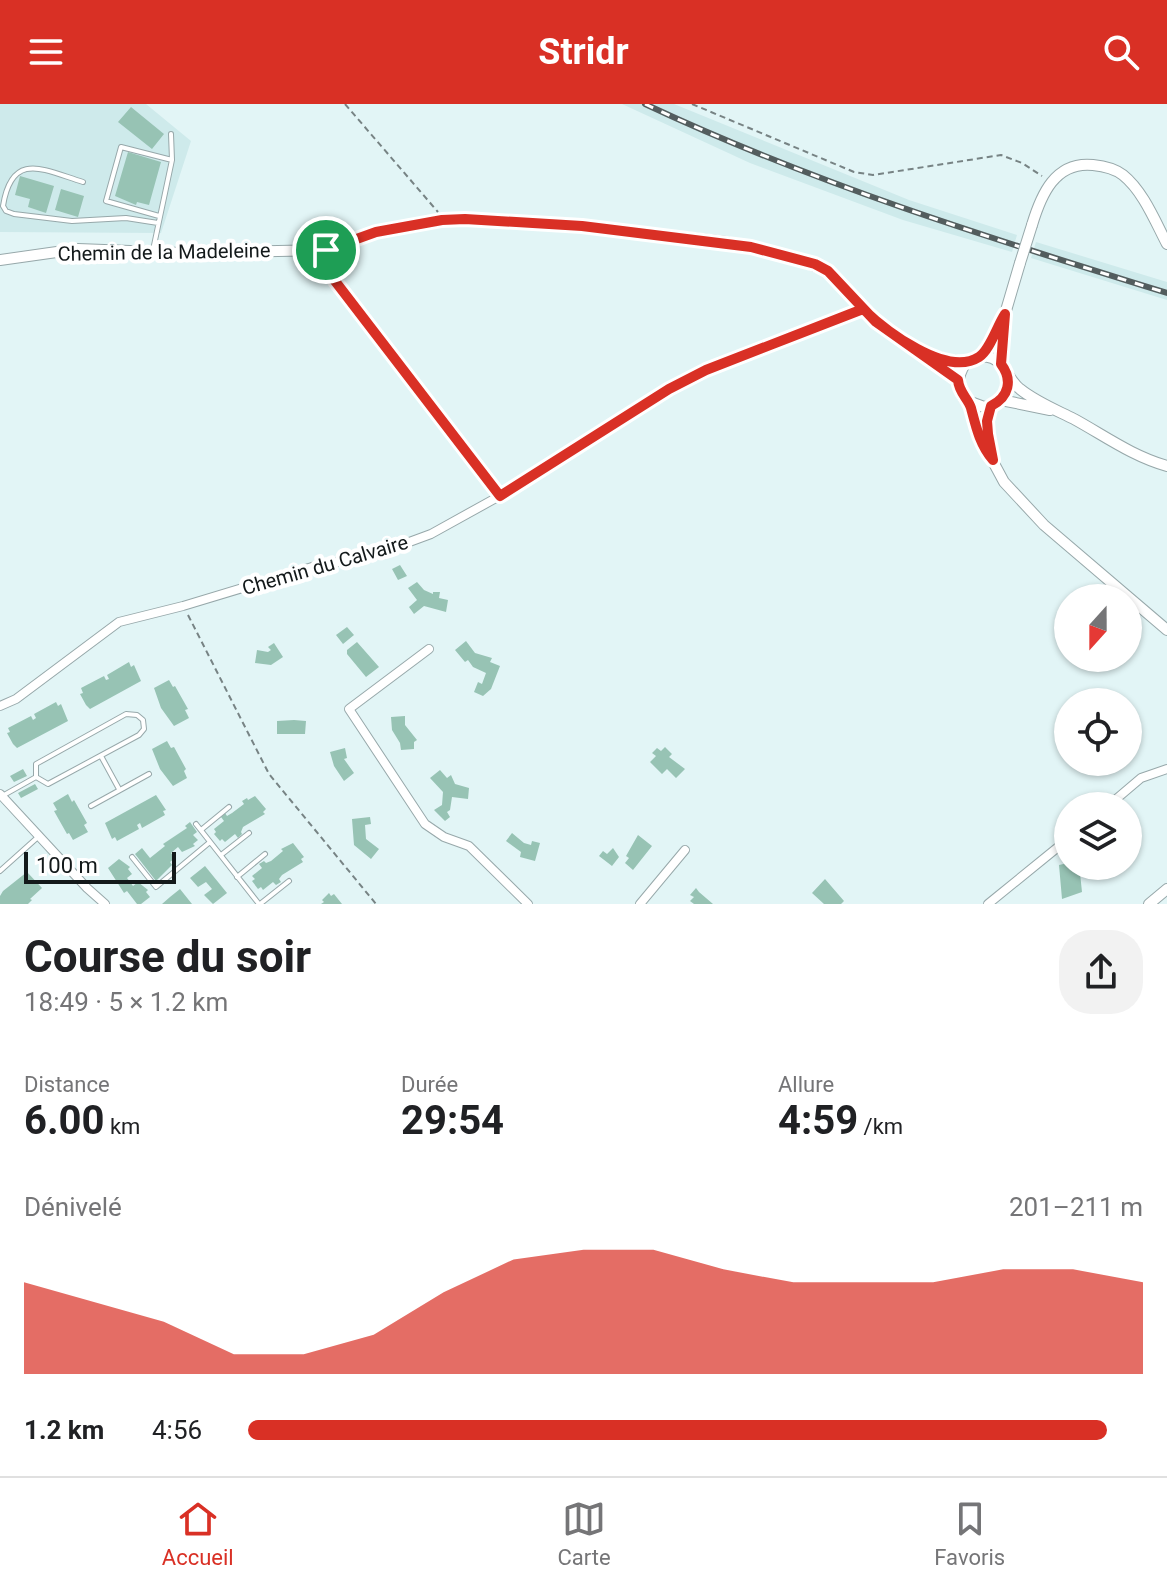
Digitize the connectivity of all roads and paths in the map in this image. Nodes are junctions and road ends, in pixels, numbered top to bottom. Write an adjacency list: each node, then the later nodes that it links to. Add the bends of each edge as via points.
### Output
1 (345, 104): 9 (path)
2 (692, 104): 5 (path, via 854,172 873,175 1001,155)
3 (171, 134): 4 (lane)
4 (172, 160): 8 (lane); 8 (lane, via 121,147 106,201)
5 (1051, 181): 11 (street, via 1085,164 1123,174); 16 (street, bridge, via 1040,198)
6 (83, 182): 7 (lane, via 25,169)
7 (3, 189): 10 (lane, via 3,206 14,214)
8 (159, 216): 10 (lane)
9 (442, 220): 12 (street, Chemin de la Madeleine, via 376,232); 15 (street, Chemin de la Madeleine, via 582,226 751,247 828,271)
10 (158, 223): 13 (lane)
11 (1167, 244)
12 (326, 250): 13 (street, Chemin de la Madeleine); 28 (path, via 335,281)
13 (153, 252): 14 (street, Chemin de la Madeleine, via 78,249)
14 (0, 260)
15 (863, 309): 17 (street, Chemin de la Madeleine); 28 (street, Chemin du Calvaire, via 669,389)
16 (1005, 314): 18 (street); 20 (street)
17 (912, 347): 19 (street); 22 (street, Chemin de la Madeleine)
18 (980, 357): 19 (street); 20 (street)
19 (968, 362): 22 (street)
20 (1001, 364): 21 (street)
21 (1008, 378): 23 (street); 25 (street)
22 (958, 380): 24 (street)
23 (996, 403): 24 (street); 25 (street); 26 (street, via 987,421)
24 (970, 404): 26 (street, via 976,430)
25 (1054, 410): 27 (street, via 1135,455)
26 (993, 460): 30 (street, via 1004,482 1044,525)
27 (1167, 466)
28 (500, 496): 29 (street, Chemin du Calvaire, via 431,534 374,555 312,567)
29 (183, 606): 32 (street, Chemin du Calvaire, via 119,622); 58 (path, via 269,774)
30 (1167, 630)
31 (429, 649): 59 (street, via 349,709 425,824 469,846)
32 (0, 706)
33 (101, 756): 36 (lane, via 48,784); 36 (lane, via 139,735 143,720 126,714 36,764); 37 (lane)
34 (1167, 769): 38 (street, via 1141,778)
35 (149, 774): 37 (lane)
36 (36, 777): 39 (lane)
37 (119, 790): 40 (lane)
38 (1124, 792)
39 (1, 795): 45 (street)
40 (91, 806)
41 (229, 807): 43 (lane)
42 (196, 824): 43 (lane)
43 (201, 830): 46 (lane)
44 (249, 833): 50 (lane)
45 (38, 837): 52 (lane); 56 (street)
46 (210, 842): 50 (lane); 51 (lane, via 156,887)
47 (685, 850): 60 (street)
48 (1054, 850): 61 (street)
49 (265, 854): 53 (lane)
50 (221, 855): 53 (lane)
51 (132, 857)
52 (0, 871)
53 (237, 877): 57 (lane)
54 (289, 881): 57 (lane)
55 (1167, 889): 62 (street)
56 (105, 904)
57 (259, 904)
58 (376, 904)
59 (528, 904)
60 (640, 904)
61 (988, 904)
62 (1149, 904)

